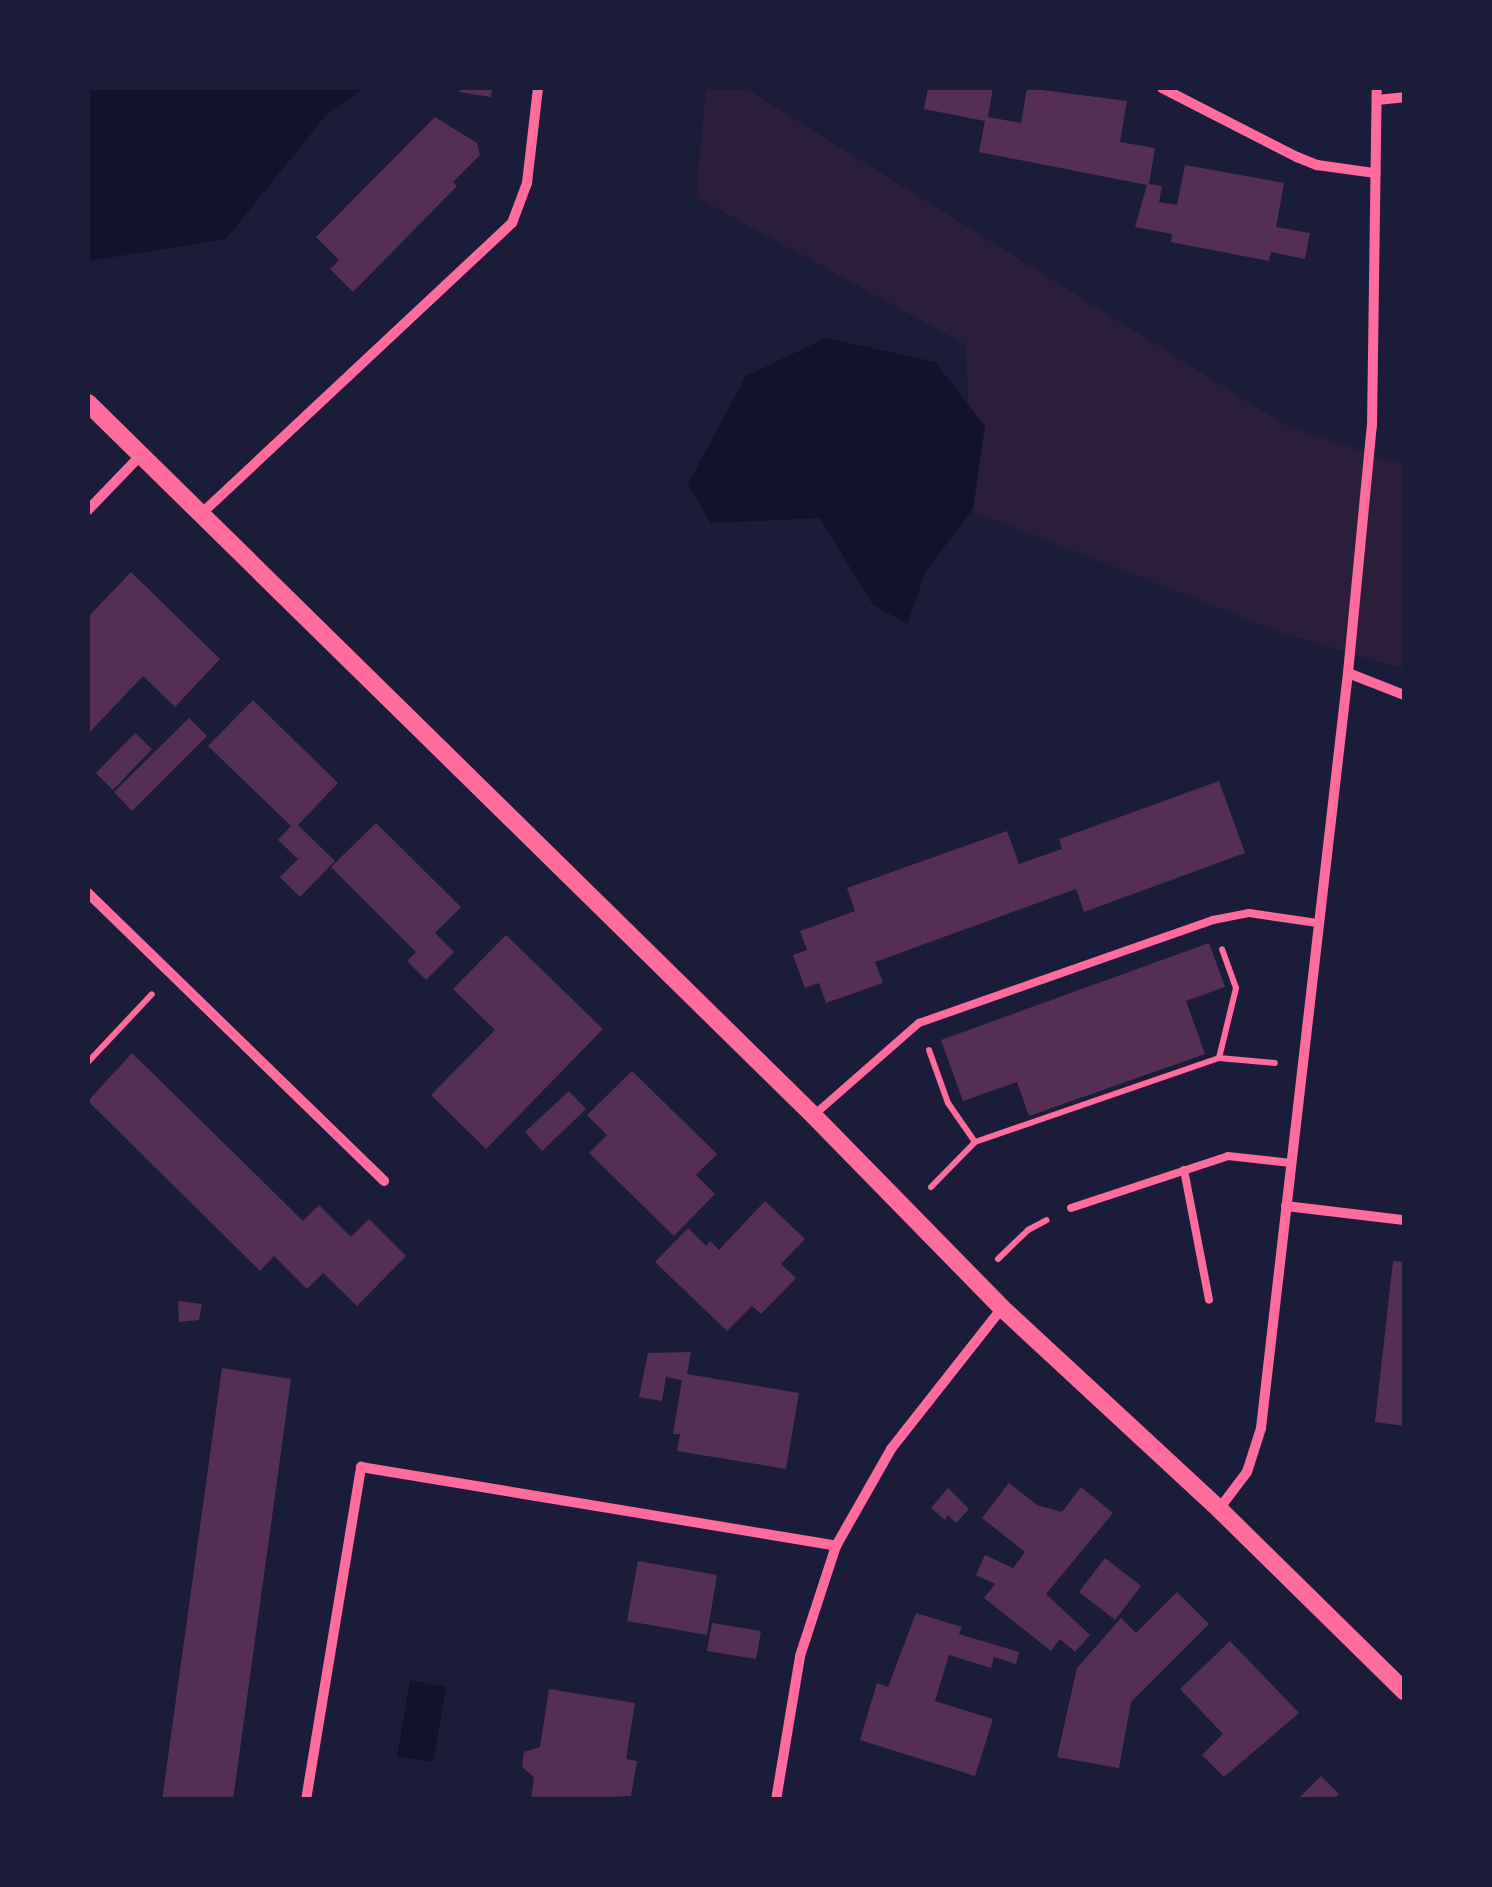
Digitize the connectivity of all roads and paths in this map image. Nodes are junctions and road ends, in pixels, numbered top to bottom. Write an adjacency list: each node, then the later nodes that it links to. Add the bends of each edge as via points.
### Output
1 (538, 88): 9 (street, via 527,183 512,224)
2 (1162, 88): 5 (street, via 1317,165)
3 (1377, 94): 4 (street); 5 (street)
4 (1404, 97)
5 (1375, 173): 10 (street, via 1372,426)
6 (88, 402): 7 (street)
7 (141, 455): 8 (street); 9 (street)
8 (88, 510)
9 (201, 514): 20 (street)
10 (1348, 673): 11 (street); 14 (street)
11 (1404, 694)
12 (88, 894): 15 (street)
13 (1213, 920): 14 (lane, via 1250,913); 16 (lane); 17 (path, via 1236,988)
14 (1318, 922): 19 (street)
15 (171, 974): 18 (path); 24 (street)
16 (920, 1023): 20 (lane); 21 (path, via 948,1103)
17 (1219, 1058): 19 (path); 21 (path)
18 (88, 1062)
19 (1302, 1064): 22 (street)
20 (813, 1116): 27 (street)
21 (975, 1142): 27 (path)
22 (1291, 1163): 23 (lane, via 1228,1156); 25 (street)
23 (1184, 1170): 26 (lane); 30 (lane)
24 (384, 1181)
25 (1286, 1206): 28 (street); 32 (street, via 1260,1428 1246,1472)
26 (1071, 1208): 29 (path, via 1028,1230)
27 (907, 1210): 29 (street)
28 (1404, 1220)
29 (976, 1281): 31 (street)
30 (1209, 1300)
31 (1002, 1308): 32 (street); 33 (street, via 892,1448)
32 (1219, 1509): 34 (street)
33 (836, 1546): 35 (street, via 361,1468); 36 (street, via 800,1656)
34 (1404, 1691)
35 (306, 1800)
36 (776, 1800)

